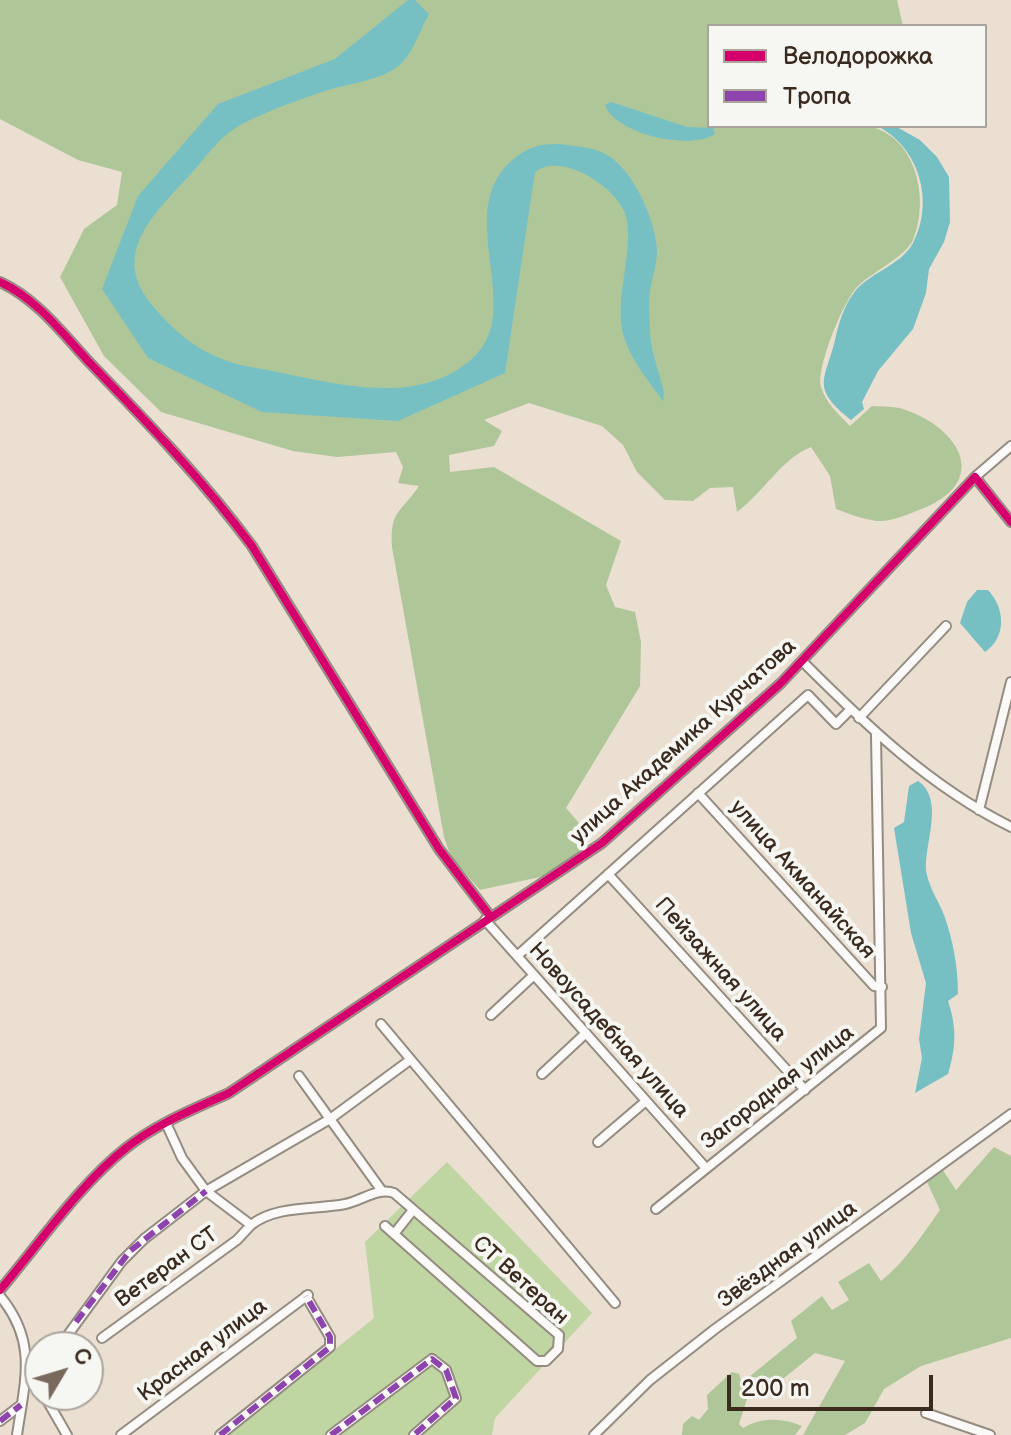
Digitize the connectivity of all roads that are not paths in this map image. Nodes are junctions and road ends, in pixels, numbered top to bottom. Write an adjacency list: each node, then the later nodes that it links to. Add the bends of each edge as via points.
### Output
1 (0, 282): 15 (street, Новоусадебная улица, via 35,305 229,515)
2 (1011, 446): 3 (street, улица Академика Курчатова)
3 (975, 477): 4 (street); 6 (street, улица Академика Курчатова)
4 (1011, 522)
5 (946, 626): 9 (street)
6 (802, 661): 8 (street); 15 (street, улица Академика Курчатова, via 602,843)
7 (1011, 682): 12 (street)
8 (850, 710): 9 (street); 11 (street, via 836,724 808,695)
9 (859, 718): 10 (street)
10 (876, 735): 12 (street); 18 (street, Загородная улица)
11 (698, 793): 14 (street); 18 (street, улица Акманайская, via 874,986)
12 (979, 810): 13 (street)
13 (1011, 827)
14 (608, 874): 16 (street); 25 (street, Пейзажная улица)
15 (488, 918): 16 (street, Новоусадебная улица); 29 (street, улица Академика Курчатова, via 229,1093)
16 (517, 956): 17 (street, Новоусадебная улица)
17 (534, 975): 19 (street); 21 (street, Новоусадебная улица)
18 (882, 987): 25 (street, Загородная улица, via 883,1020 877,1035)
19 (491, 1015)
20 (381, 1024): 22 (street)
21 (586, 1033): 23 (street); 26 (street, Новоусадебная улица)
22 (410, 1060): 28 (street); 40 (street)
23 (542, 1074)
24 (299, 1076): 28 (street)
25 (805, 1090): 31 (street, Загородная улица)
26 (646, 1101): 30 (street); 31 (street, Новоусадебная улица)
27 (1011, 1114): 55 (street, Звёздная улица, via 715,1329 650,1380)
28 (330, 1119): 32 (street); 33 (street)
29 (166, 1123): 32 (street, Ветеран СТ); 39 (street, улица Академика Курчатова, via 126,1147 100,1172)
30 (598, 1142)
31 (705, 1167): 34 (street, Загородная улица)
32 (206, 1191): 36 (street, Ветеран СТ); 41 (street, via 130,1251)
33 (382, 1191): 35 (street, СТ Ветеран, via 394,1193); 36 (street, Ветеран СТ, via 342,1205 273,1214)
34 (656, 1209)
35 (413, 1210): 38 (street); 38 (street, СТ Ветеран, via 559,1335 558,1349 546,1361 537,1361)
36 (251, 1225): 43 (street, Ветеран СТ)
37 (385, 1226): 38 (street, СТ Ветеран)
38 (394, 1234)
39 (0, 1293): 42 (street)
40 (615, 1303)
41 (71, 1331)
42 (24, 1335)
43 (104, 1337)
44 (24, 1388): 45 (street)
45 (21, 1405): 48 (street); 49 (street)
46 (52, 1411): 50 (street)
47 (926, 1413): 56 (street)
48 (0, 1421)
49 (17, 1435)
50 (67, 1435)
51 (121, 1435): 52 (street, Красная улица, via 307,1296 330,1337 330,1347)
52 (220, 1435)
53 (331, 1435): 54 (street, via 432,1359 446,1370 456,1398)
54 (414, 1435)
55 (594, 1435)
56 (990, 1435)

